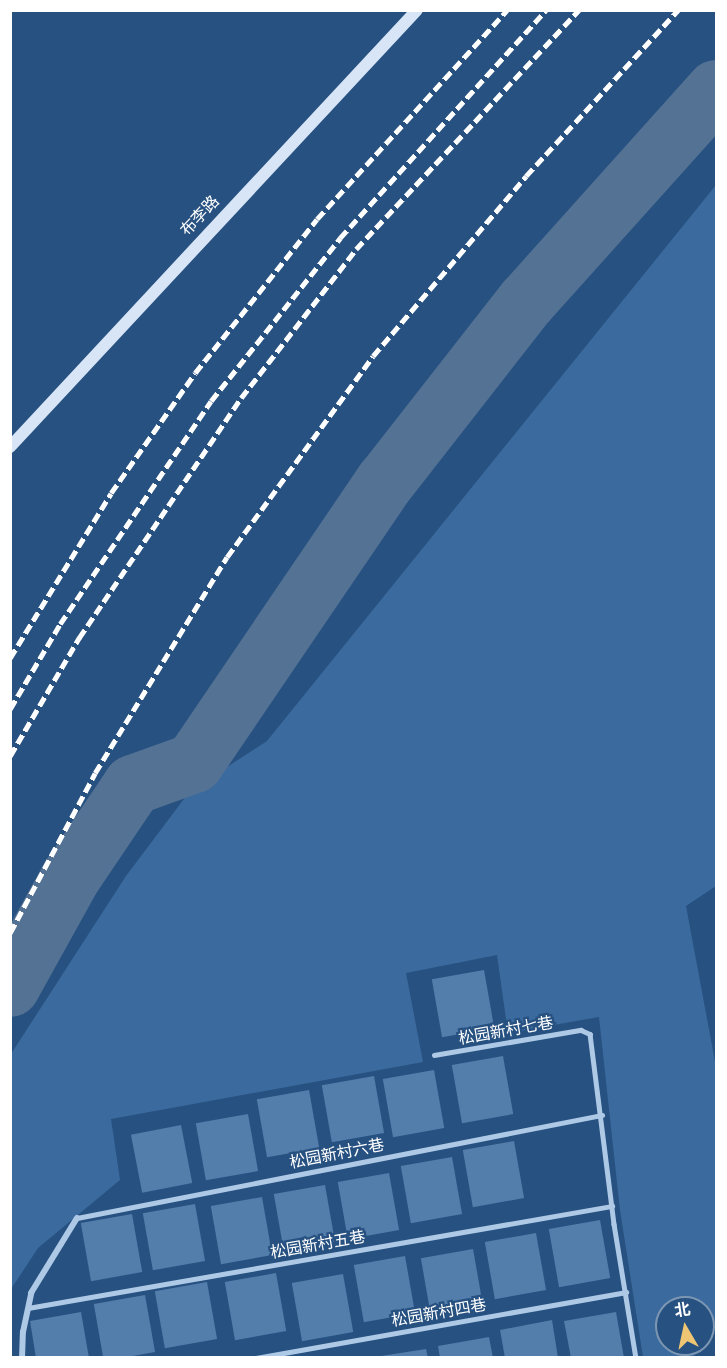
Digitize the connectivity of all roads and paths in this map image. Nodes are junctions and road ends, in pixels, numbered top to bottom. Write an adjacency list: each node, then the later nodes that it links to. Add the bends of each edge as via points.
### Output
1 (417, 10): 2 (main road, 布李路)
2 (10, 447)
3 (434, 1055): 4 (lane, 松园新村七巷, via 581,1030 590,1034 594,1044)
4 (602, 1115): 5 (lane); 6 (lane, 松园新村六巷)
5 (612, 1206): 7 (lane); 8 (lane, 松园新村五巷)
6 (77, 1218): 8 (street, via 31,1293)
7 (626, 1292): 10 (lane, 松园新村四巷); 11 (lane)
8 (28, 1308): 9 (street)
9 (22, 1358)
10 (256, 1358)
11 (636, 1358)

